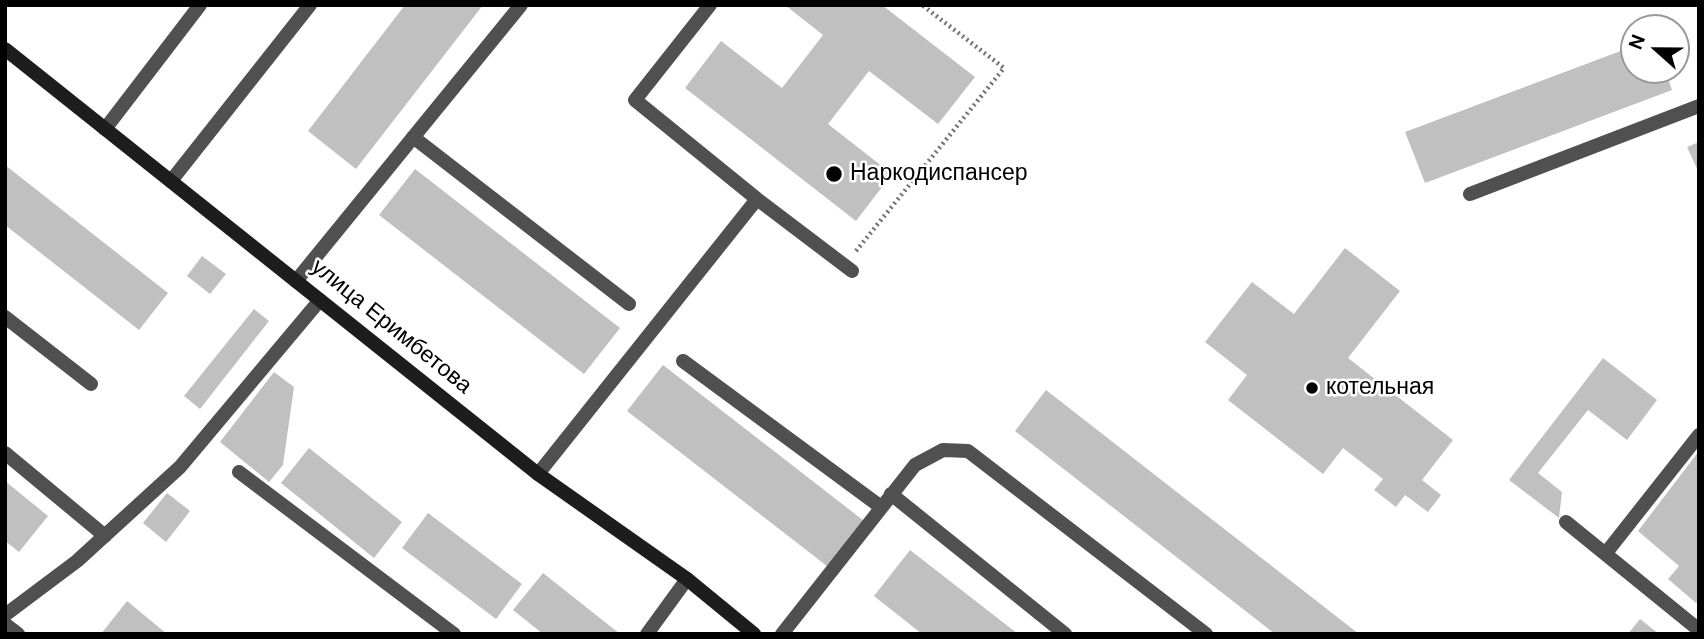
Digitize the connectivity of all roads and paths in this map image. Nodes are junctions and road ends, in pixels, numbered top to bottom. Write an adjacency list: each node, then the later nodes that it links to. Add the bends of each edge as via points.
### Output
1 (200, 5): 8 (street)
2 (310, 5): 10 (street)
3 (521, 5): 9 (street)
4 (710, 5): 12 (street, via 635,100)
5 (922, 5): 13 (path, via 1004,68)
6 (5, 49): 8 (street, улица Еримбетова)
7 (1699, 106): 11 (street)
8 (105, 128): 10 (street, улица Еримбетова)
9 (413, 137): 14 (street); 16 (street)
10 (171, 181): 14 (street, улица Еримбетова)
11 (1470, 194)
12 (757, 199): 13 (street); 23 (street)
13 (849, 268)
14 (296, 281): 15 (street, улица Еримбетова)
15 (320, 300): 23 (street, улица Еримбетова); 27 (street, via 180,467)
16 (629, 304)
17 (5, 317): 19 (street)
18 (683, 361): 25 (street)
19 (92, 384)
20 (1699, 435): 28 (street)
21 (5, 453): 27 (street)
22 (239, 472): 34 (street)
23 (538, 474): 29 (street, улица Еримбетова)
24 (891, 494): 25 (street); 38 (street); 39 (street, via 915,465 943,450 968,451)
25 (881, 507): 37 (street)
26 (1566, 522): 28 (street)
27 (105, 536): 30 (street)
28 (1606, 553): 32 (street)
29 (687, 579): 35 (street); 36 (street, улица Еримбетова)
30 (5, 615)
31 (5, 624): 33 (street)
32 (1699, 630)
33 (18, 634)
34 (454, 634)
35 (648, 634)
36 (754, 634)
37 (782, 634)
38 (1065, 634)
39 (1206, 634)

